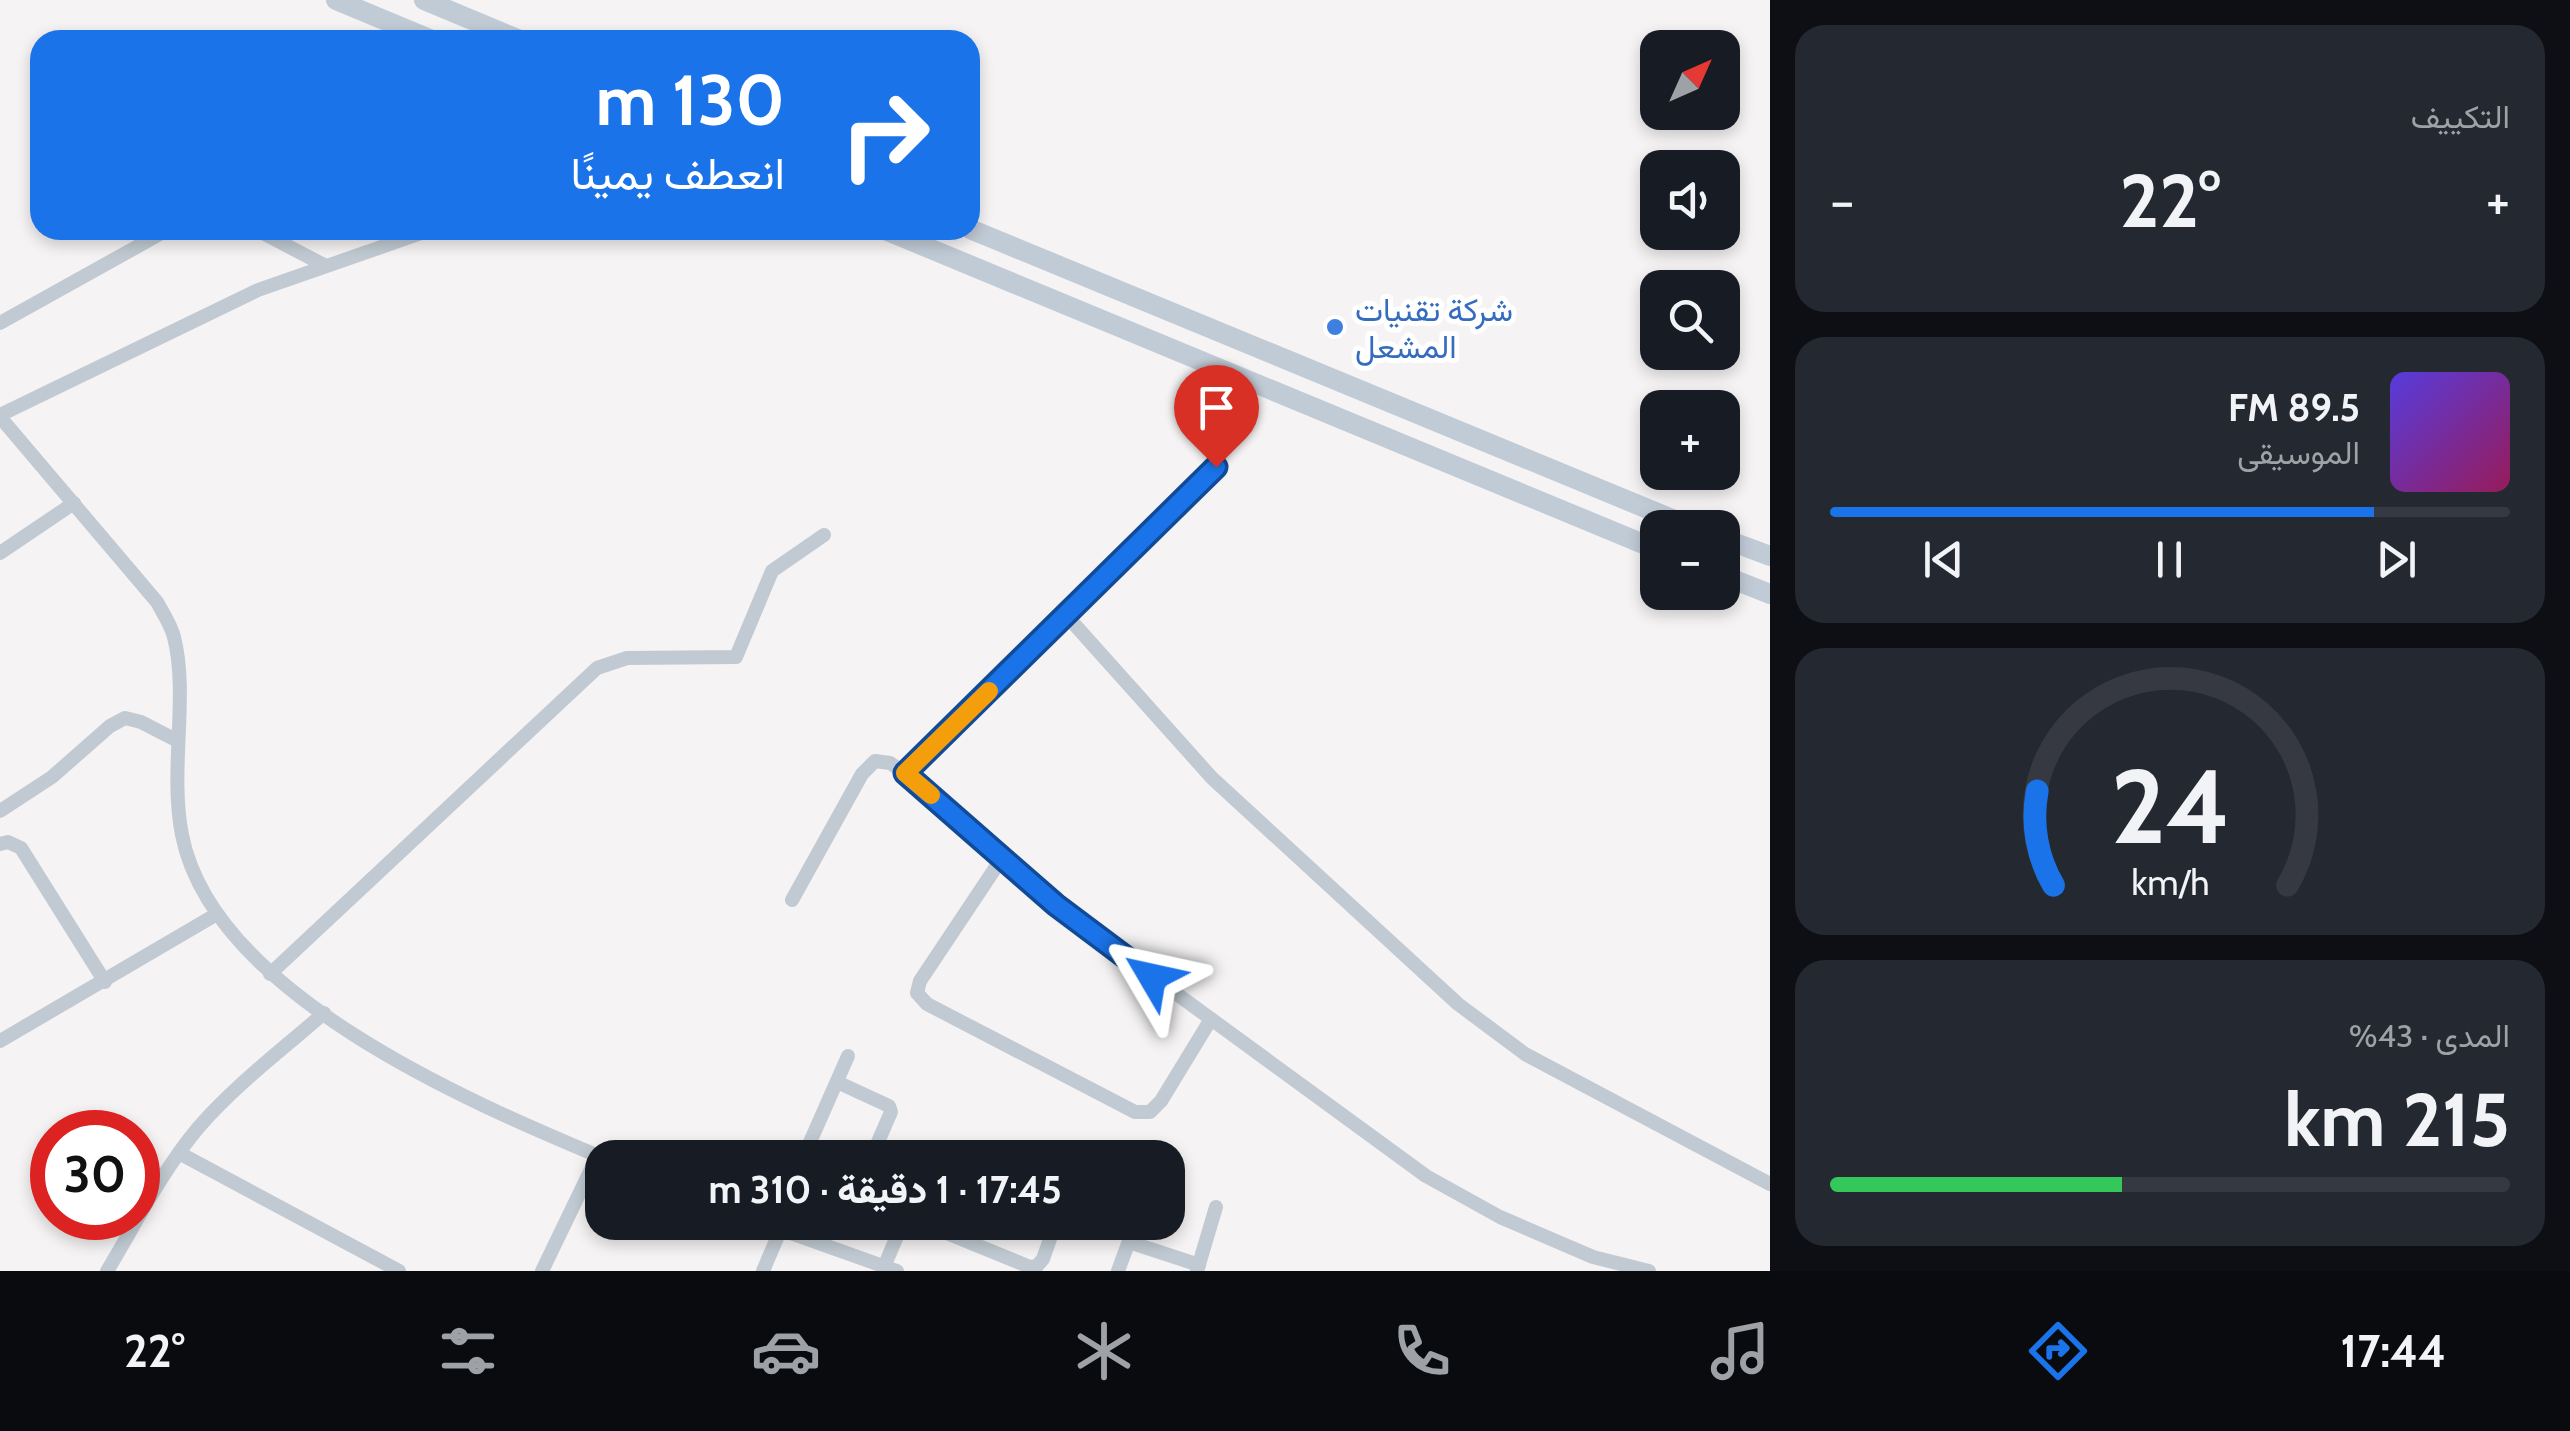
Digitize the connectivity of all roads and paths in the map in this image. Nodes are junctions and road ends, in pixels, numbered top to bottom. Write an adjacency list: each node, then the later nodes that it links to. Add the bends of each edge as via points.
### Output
1 (336, 0): 3 (street)
2 (440, 3): 4 (street)
3 (408, 30)
4 (498, 30)
5 (980, 233): 15 (street)
6 (149, 240): 11 (street)
7 (276, 240): 10 (street)
8 (400, 240): 10 (street)
9 (909, 240): 17 (street)
10 (324, 265): 12 (street, via 258,290)
11 (0, 323)
12 (0, 416): 14 (street)
13 (1216, 467): 23 (street)
14 (74, 503): 19 (street); 24 (street, via 158,602 173,633 179,667)
15 (1650, 510)
16 (824, 535): 31 (street, via 772,571 736,657 628,658 597,668)
17 (1640, 543)
18 (1740, 545): 20 (street)
19 (0, 553)
20 (1770, 556)
21 (1740, 583): 22 (street)
22 (1770, 594)
23 (1066, 614): 25 (street); 42 (street, via 1212,778 1458,1004 1525,1054)
24 (176, 740): 26 (street, via 125,718); 30 (street, via 182,836 204,898)
25 (905, 773): 28 (street); 29 (street, via 875,761 862,774)
26 (0, 811)
27 (0, 844): 32 (street, via 21,848)
28 (1002, 858): 34 (street); 34 (street, via 920,981 918,993 927,1004 1134,1112 1150,1112 1160,1101)
29 (792, 900)
30 (217, 914): 31 (street); 32 (street)
31 (270, 974): 33 (street)
32 (105, 982): 35 (street)
33 (324, 1014): 40 (street, via 478,1105); 41 (street, via 219,1106)
34 (1211, 1019): 58 (street, via 1426,1176 1500,1218 1593,1257)
35 (0, 1041)
36 (848, 1056): 37 (street)
37 (837, 1082): 38 (street); 39 (street, via 890,1106)
38 (811, 1140)
39 (878, 1140)
40 (585, 1149)
41 (178, 1153): 53 (street); 54 (street)
42 (1770, 1184)
43 (585, 1187): 55 (street)
44 (1216, 1207): 51 (street)
45 (776, 1240): 56 (street)
46 (806, 1240): 52 (street)
47 (898, 1240): 52 (street)
48 (965, 1240): 49 (street, via 1030,1266 1043,1259)
49 (1050, 1240)
50 (1129, 1242): 51 (street); 57 (street)
51 (1198, 1268)
52 (891, 1269)
53 (107, 1271)
54 (399, 1271)
55 (542, 1271)
56 (763, 1271)
57 (1118, 1271)
58 (1649, 1271)

